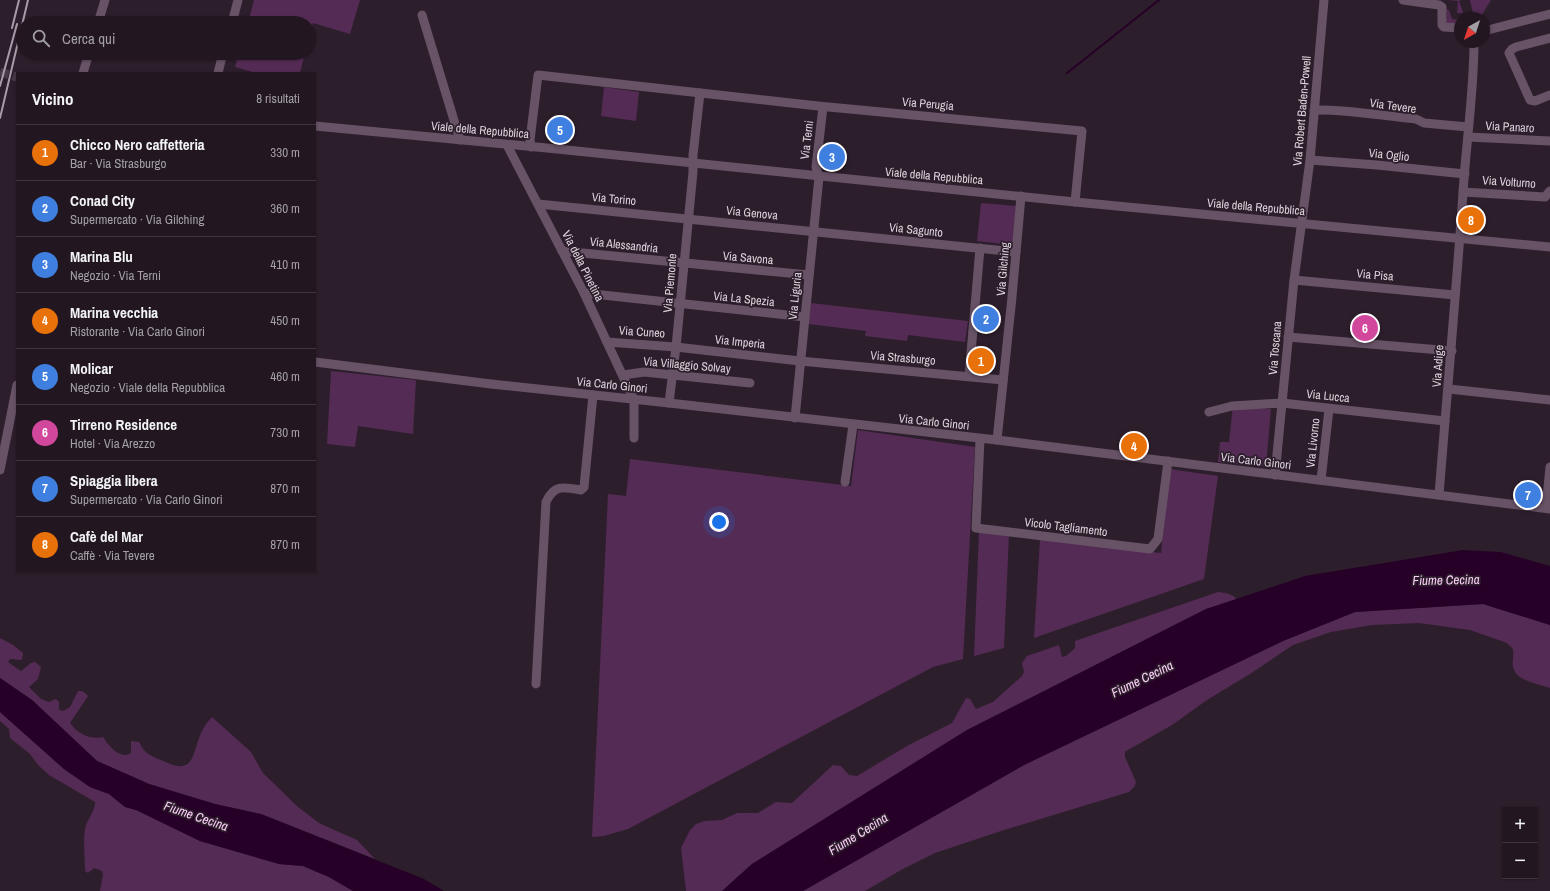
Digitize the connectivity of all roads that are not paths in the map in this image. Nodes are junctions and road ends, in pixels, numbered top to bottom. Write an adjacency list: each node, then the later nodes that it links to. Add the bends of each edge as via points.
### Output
1 (105, 0): 7 (street)
2 (238, 0): 8 (street)
3 (1324, 0): 20 (street, Via Robert Baden-Powell)
4 (1403, 0): 9 (street, via 1439,5 1442,7 1442,25)
5 (1550, 14): 10 (street)
6 (422, 15): 24 (street)
7 (100, 16)
8 (234, 16)
9 (1454, 28)
10 (1490, 29)
11 (1550, 38): 18 (street, via 1516,47 1509,53 1528,97 1532,101 1538,101)
12 (1474, 48): 22 (street)
13 (87, 60): 15 (street)
14 (221, 60): 16 (street)
15 (83, 72)
16 (218, 72)
17 (700, 93): 19 (street, Via Perugia); 27 (street, Via Perugia, via 538,75); 29 (street, Via Piemonte)
18 (1550, 95)
19 (823, 107): 31 (street, Via Terni, via 816,167); 35 (street, Via Perugia, via 1082,131)
20 (1314, 110): 22 (street, Via Tevere, via 1416,119 1424,123); 28 (street, Via Robert Baden-Powell)
21 (316, 126): 24 (street, Viale della Repubblica)
22 (1468, 127): 23 (street)
23 (1468, 137): 25 (street, Via Panaro); 30 (street)
24 (460, 140): 26 (street, Viale della Repubblica)
25 (1550, 141)
26 (507, 145): 27 (street, Viale della Repubblica); 36 (street, Via della Pinetina)
27 (531, 147): 29 (street, Viale della Repubblica)
28 (1310, 160): 30 (street, Via Oglio); 38 (street, Via Robert Baden-Powell)
29 (693, 164): 31 (street, Viale della Repubblica); 37 (street, Via Piemonte)
30 (1465, 174): 33 (street)
31 (819, 177): 34 (street, Viale della Repubblica); 39 (street, Via Liguria)
32 (1550, 191): 33 (street, Via Volturno, via 1545,197)
33 (1463, 192): 40 (street)
34 (1021, 196): 35 (street, Viale della Repubblica); 44 (street, Via Gilching)
35 (1075, 202): 38 (street, Viale della Repubblica)
36 (538, 204): 37 (street, Via Torino); 43 (street, Via della Pinetina)
37 (688, 218): 39 (street, Via Genova); 45 (street, Via Piemonte)
38 (1301, 223): 40 (street, Viale della Repubblica); 47 (street, Via Toscana)
39 (813, 232): 42 (street, Via Sagunto); 46 (street, Via Liguria)
40 (1461, 238): 41 (street, Viale della Repubblica); 49 (street, Via Adige)
41 (1550, 247)
42 (980, 248): 44 (street, Via Sagunto); 60 (street)
43 (562, 251): 45 (street, Via Alessandria); 48 (street, Via della Pinetina)
44 (1016, 252): 61 (street, Via Gilching)
45 (684, 264): 46 (street, Via Savona); 50 (street, Via Piemonte)
46 (809, 275): 51 (street, Via Liguria)
47 (1294, 280): 49 (street, Via Pisa); 52 (street, Via Toscana)
48 (584, 293): 50 (street, Via La Spezia); 53 (street, Via della Pinetina)
49 (1455, 295): 55 (street, Via Adige)
50 (680, 305): 51 (street, Via La Spezia); 54 (street, Via Piemonte)
51 (805, 317): 56 (street, Via Liguria)
52 (1288, 337): 55 (street); 69 (street, Via Toscana)
53 (606, 342): 54 (street, Via Cuneo); 59 (street, Via della Pinetina)
54 (676, 347): 56 (street, Via Imperia); 58 (street, Via Piemonte)
55 (1452, 351): 63 (street, Via Adige)
56 (800, 360): 60 (street, Via Strasburgo); 72 (street, Via Liguria)
57 (316, 362): 65 (street, Via Carlo Ginori, via 483,384)
58 (673, 374): 59 (street, Via Villaggio Solvay, via 644,372); 62 (street, Via Villaggio Solvay); 68 (street, Via Piemonte)
59 (623, 375): 66 (street, Via della Pinetina)
60 (969, 376): 61 (street, Via Strasburgo)
61 (1003, 380): 77 (street, Via Gilching)
62 (750, 383)
63 (1449, 389): 67 (street); 73 (street, Via Adige)
64 (16, 390): 80 (street)
65 (593, 395): 66 (street, Via Carlo Ginori); 86 (street, via 584,486 581,490 563,487 550,493 546,502)
66 (634, 400): 68 (street, Via Carlo Ginori); 75 (street)
67 (1550, 400)
68 (669, 403): 72 (street, Via Carlo Ginori)
69 (1282, 403): 70 (street, Via Lucca); 71 (street, Via Lucca, via 1232,406); 81 (street, Via Toscana)
70 (1329, 409): 73 (street, Via Lucca); 82 (street, Via Livorno)
71 (1209, 412)
72 (795, 418): 74 (street, Via Carlo Ginori)
73 (1445, 421): 84 (street, Via Adige)
74 (853, 425): 76 (street, Via Carlo Ginori); 83 (street)
75 (634, 438)
76 (980, 439): 77 (street, Via Carlo Ginori); 78 (street, Vicolo Tagliamento, via 976,528 1150,549 1158,539)
77 (997, 440): 78 (street, Via Carlo Ginori)
78 (1168, 462): 81 (street, Via Carlo Ginori)
79 (1550, 467): 85 (street)
80 (0, 470)
81 (1275, 475): 82 (street, Via Carlo Ginori)
82 (1321, 480): 84 (street, Via Carlo Ginori)
83 (845, 482)
84 (1439, 495): 85 (street, Via Carlo Ginori)
85 (1548, 508)
86 (536, 684)

